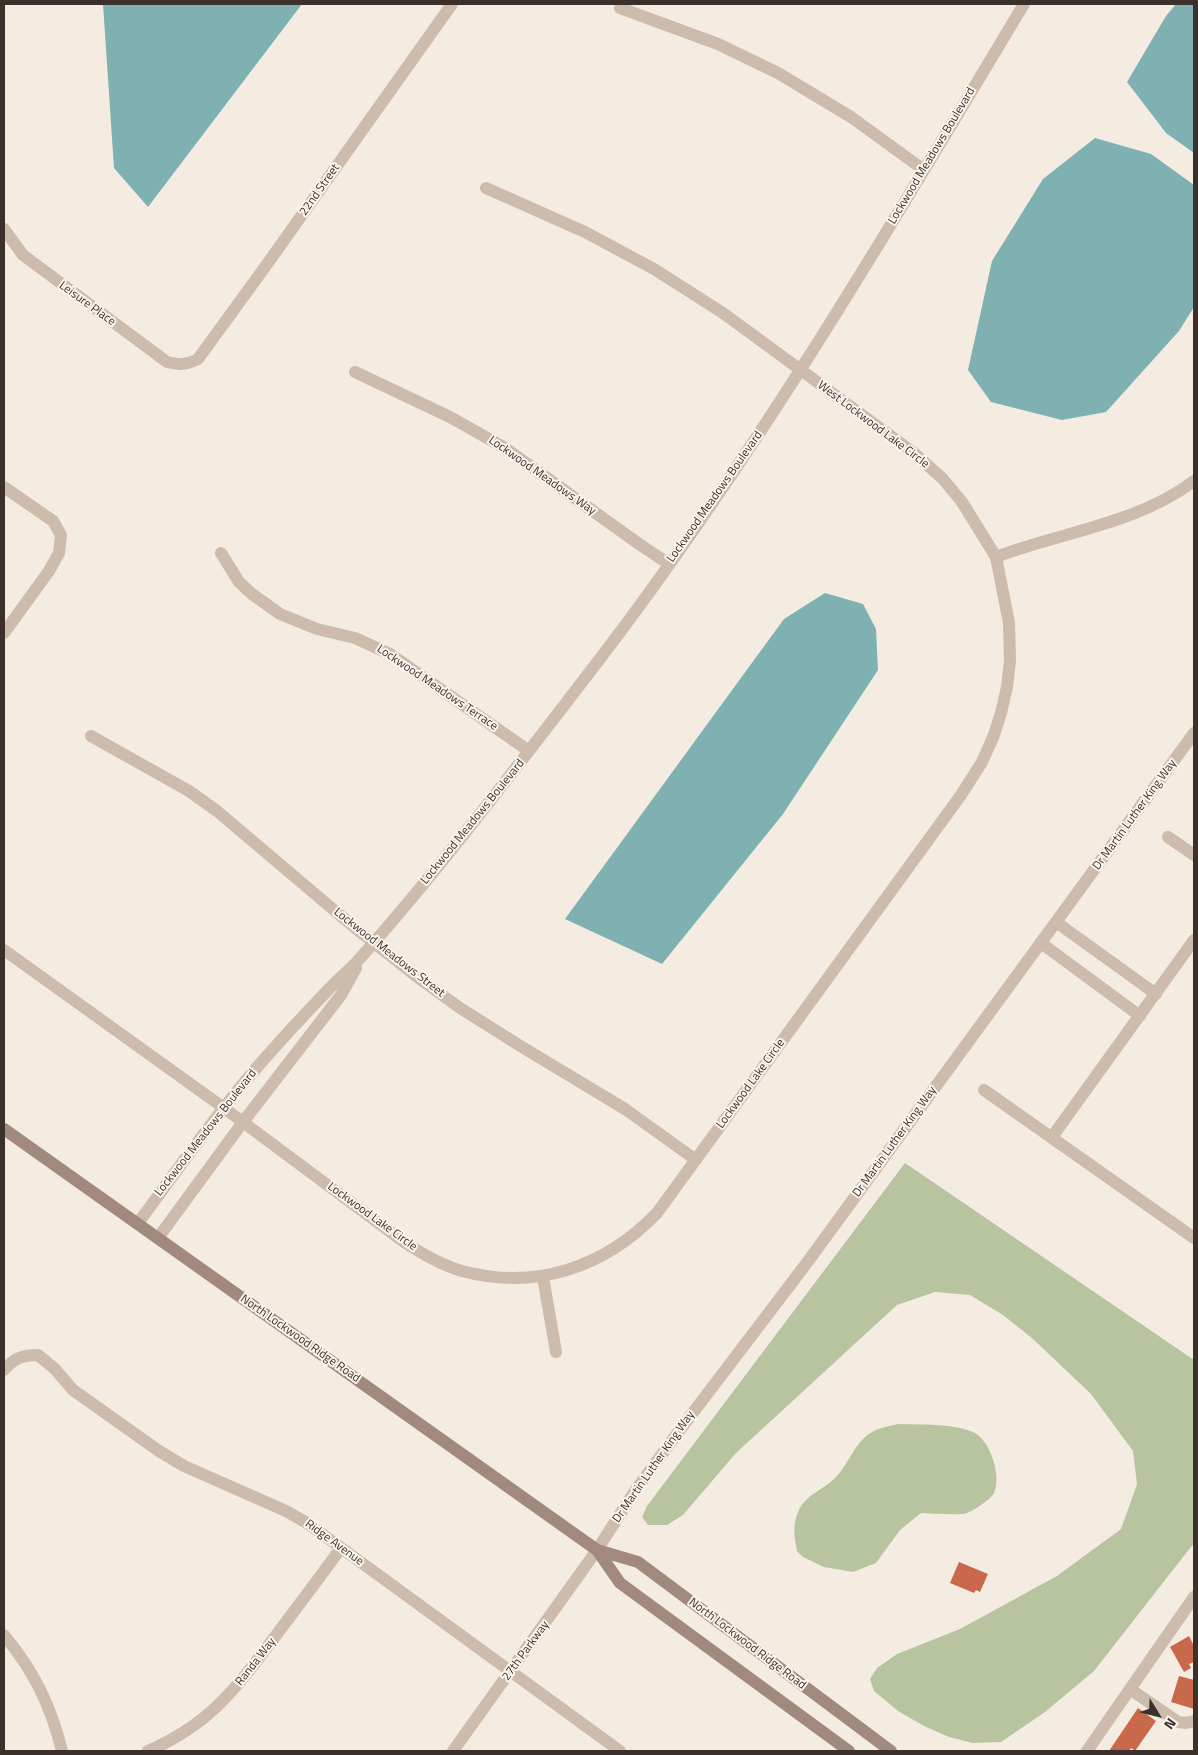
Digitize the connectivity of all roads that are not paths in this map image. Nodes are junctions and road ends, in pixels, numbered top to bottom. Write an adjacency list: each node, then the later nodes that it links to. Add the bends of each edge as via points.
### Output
1 (452, 4): 7 (street, 22nd Street, via 198,359)
2 (1024, 4): 4 (street, Lockwood Meadows Boulevard)
3 (620, 8): 4 (street, via 718,44 778,73 851,117)
4 (924, 170): 8 (street, Lockwood Meadows Boulevard)
5 (486, 188): 8 (street, West Lockwood Lake Circle, via 585,232 654,269)
6 (4, 229): 7 (street, Leisure Place, via 23,255 44,272 167,362)
7 (180, 365)
8 (800, 370): 13 (street, West Lockwood Lake Circle, via 914,453 943,479 967,509); 14 (street, Lockwood Meadows Boulevard)
9 (355, 372): 14 (street, Lockwood Meadows Way, via 450,416 505,448)
10 (1194, 481): 13 (street, via 1166,500 1136,514 1023,546)
11 (4, 488): 15 (street, via 53,521 61,535 59,553 49,571)
12 (221, 553): 18 (street, Lockwood Meadows Terrace, via 239,582 280,614 317,629 355,638 390,654)
13 (996, 557): 20 (street, West Lockwood Lake Circle, via 1010,641 1007,687 1001,713 982,762)
14 (669, 564): 18 (street, Lockwood Meadows Boulevard)
15 (4, 634)
16 (1194, 733): 22 (street, Dr Martin Luther King Way)
17 (91, 736): 24 (street, Lockwood Meadows Street, via 189,791 217,811)
18 (529, 751): 24 (street, Lockwood Meadows Boulevard, via 459,842)
19 (1168, 837): 21 (street)
20 (930, 838): 35 (street, Lockwood Lake Circle)
21 (1194, 856)
22 (1056, 922): 25 (street, Dr Martin Luther King Way); 28 (street)
23 (1194, 940): 28 (street)
24 (374, 943): 27 (street, Lockwood Meadows Boulevard); 35 (street, Lockwood Meadows Street, via 460,1008 625,1109)
25 (1040, 944): 29 (street); 43 (street, Dr Martin Luther King Way, via 635,1491)
26 (4, 950): 31 (street, Lockwood Lake Circle)
27 (360, 959): 31 (street, Lockwood Meadows Boulevard, via 312,1007); 32 (street, Lockwood Meadows Boulevard, via 342,995)
28 (1156, 994): 29 (street)
29 (1140, 1016): 34 (street)
30 (984, 1090): 34 (street)
31 (224, 1108): 32 (street, Lockwood Lake Circle); 36 (street, Lockwood Meadows Boulevard)
32 (243, 1122): 38 (street, Lockwood Meadows Boulevard); 39 (street, Lockwood Lake Circle, via 404,1242 432,1259 493,1277)
33 (4, 1129): 36 (main road, North Lockwood Ridge Road)
34 (1052, 1138): 37 (street)
35 (696, 1160): 39 (street, Lockwood Lake Circle, via 657,1213 627,1241 576,1268)
36 (138, 1223): 38 (main road, North Lockwood Ridge Road)
37 (1193, 1234)
38 (158, 1238): 43 (main road, North Lockwood Ridge Road)
39 (543, 1277): 40 (street)
40 (556, 1352)
41 (4, 1370): 42 (street, Ridge Avenue, via 20,1356 38,1355 73,1390 159,1451 209,1478 286,1511)
42 (341, 1548): 46 (street, Ridge Avenue); 50 (street, Randa Way, via 221,1704 185,1733)
43 (597, 1550): 46 (street, 27th Parkway); 53 (main road, North Lockwood Ridge Road, via 620,1583); 54 (main road, North Lockwood Ridge Road, via 638,1562)
44 (1194, 1597): 47 (street)
45 (4, 1635): 49 (street, via 25,1662 43,1695)
46 (511, 1672): 51 (street, 27th Parkway); 52 (street, Ridge Avenue)
47 (1130, 1689): 48 (street, via 1178,1722); 55 (street)
48 (1194, 1721)
49 (62, 1751)
50 (148, 1751)
51 (453, 1751)
52 (620, 1751)
53 (849, 1751)
54 (891, 1751)
55 (1087, 1751)

